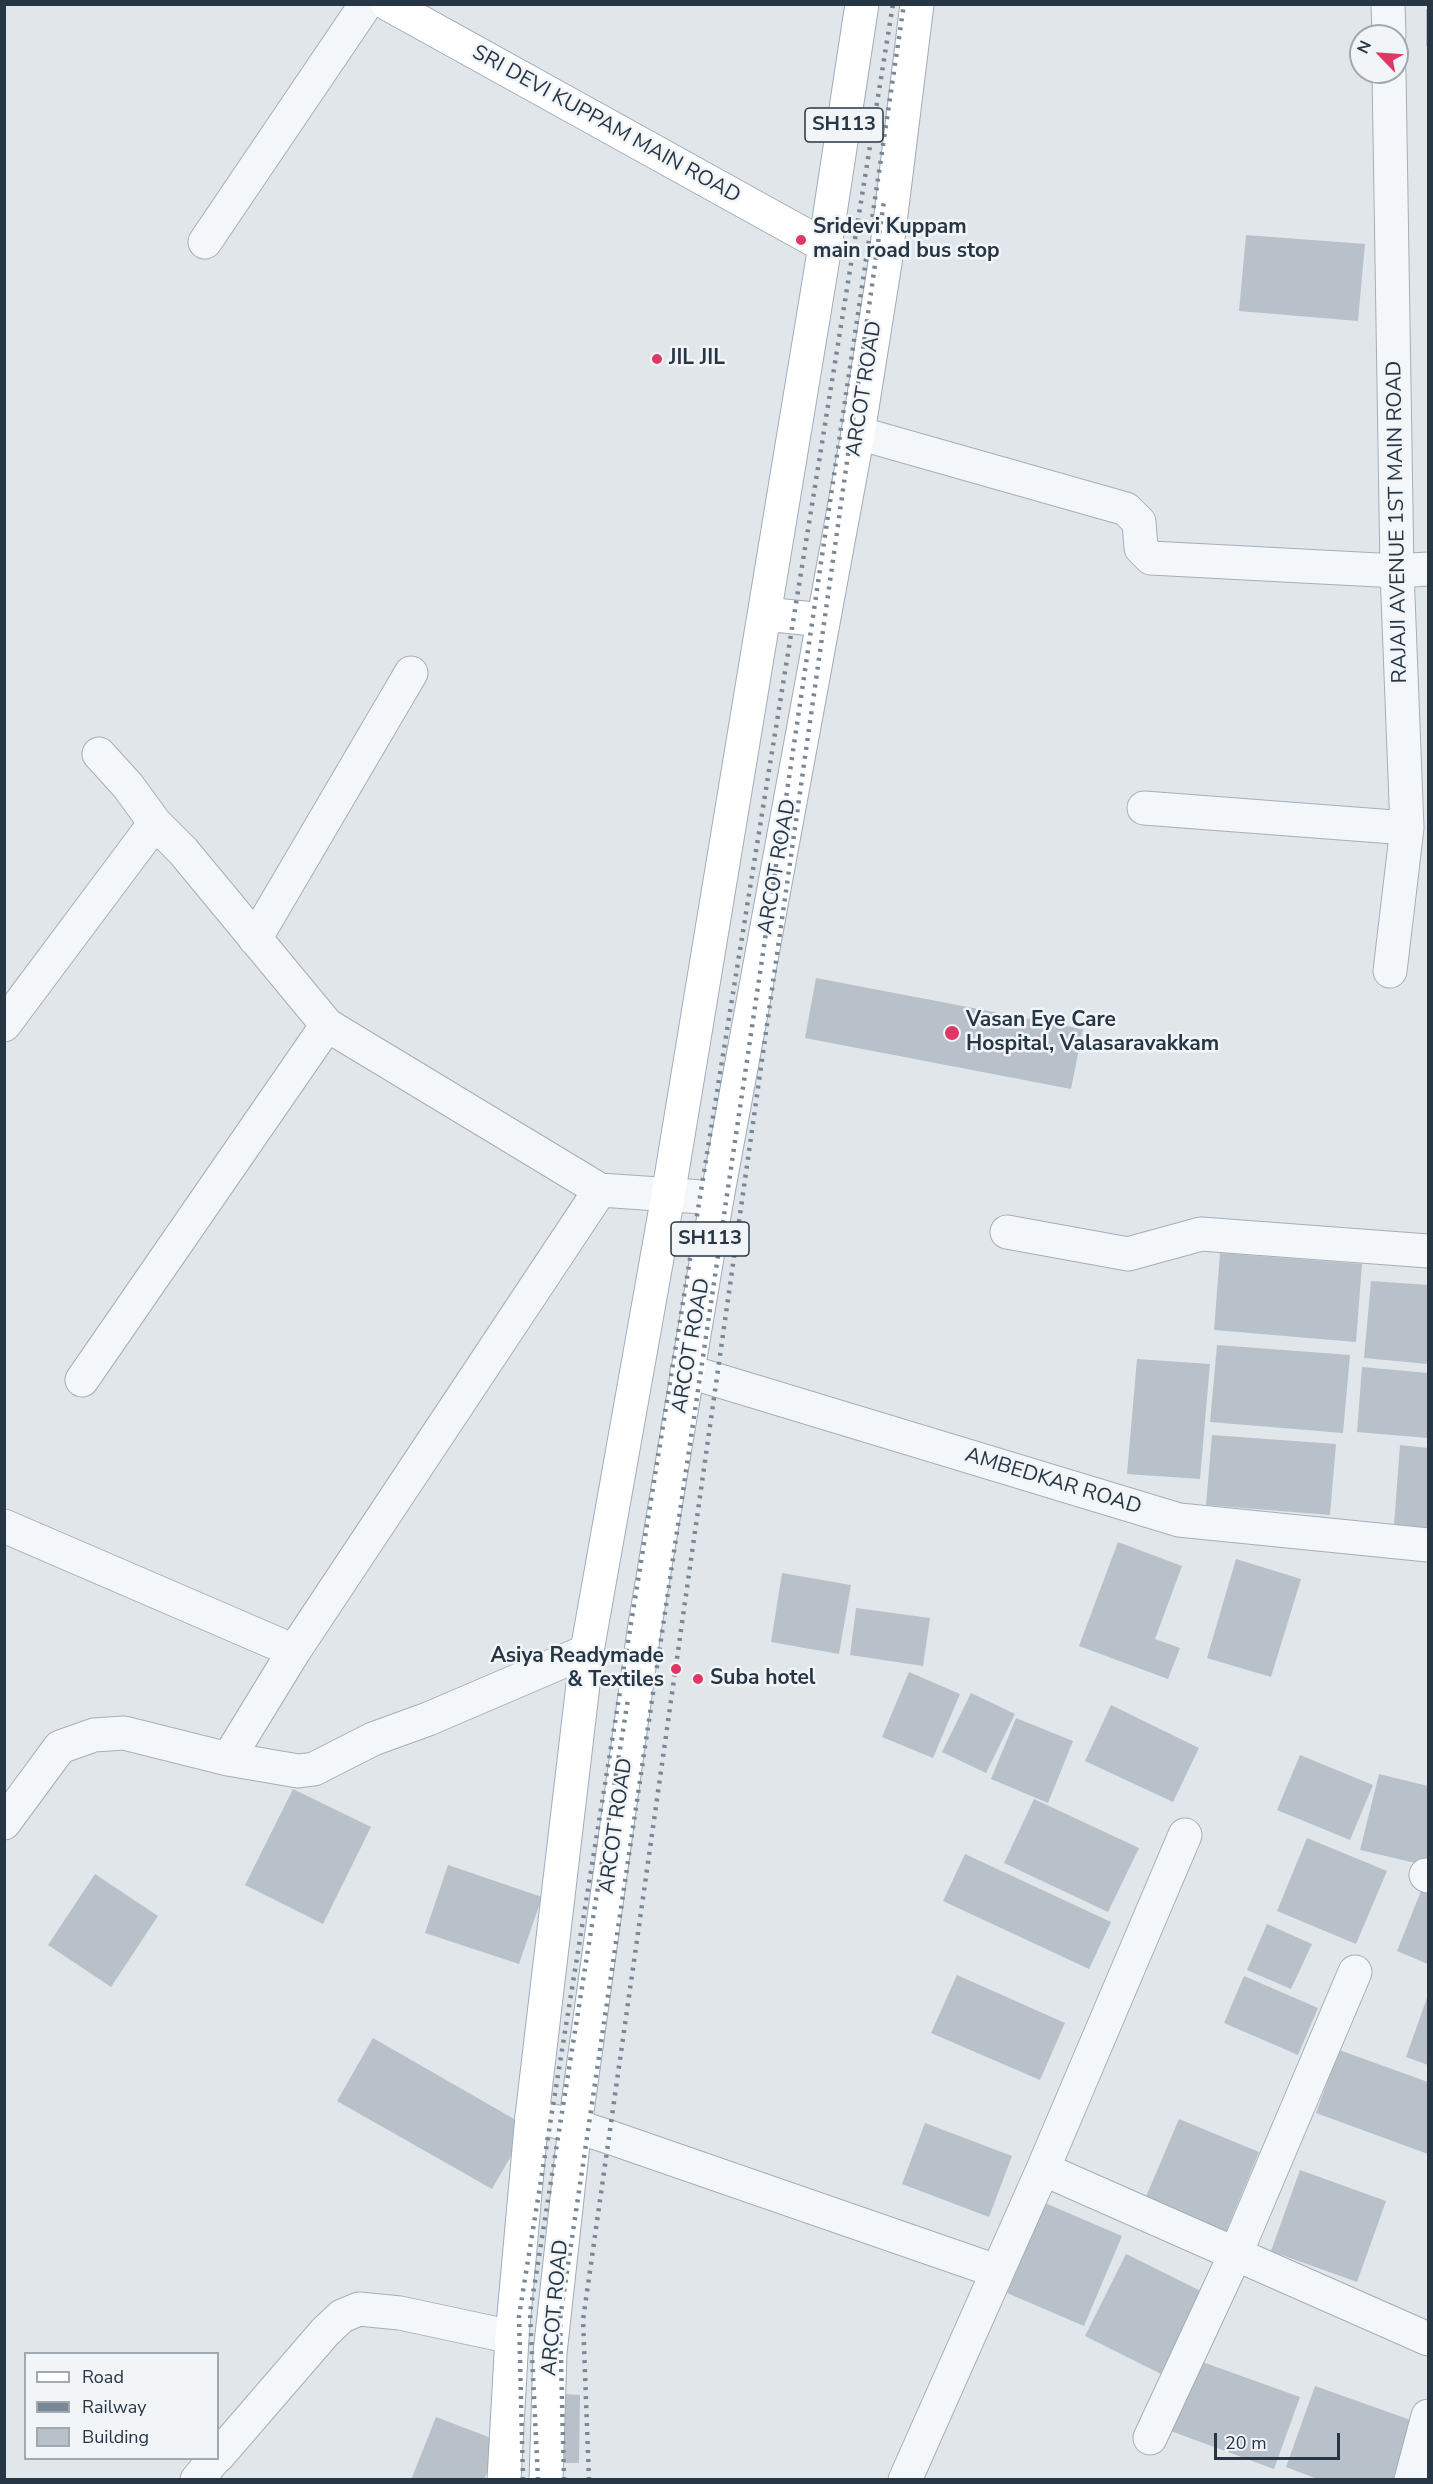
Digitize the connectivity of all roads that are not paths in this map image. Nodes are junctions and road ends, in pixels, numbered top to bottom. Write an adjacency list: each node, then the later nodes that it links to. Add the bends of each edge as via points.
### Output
1 (366, 4): 8 (street)
2 (388, 4): 9 (main road, SRI DEVI KUPPAM MAIN ROAD)
3 (862, 4): 9 (main road, ARCOT ROAD / SH113)
4 (917, 4): 10 (main road, ARCOT ROAD / SH113, via 885,263)
5 (1389, 4): 6 (street)
6 (1389, 24)
7 (1390, 84): 11 (street, RAJAJI AVENUE 1ST MAIN ROAD)
8 (205, 242)
9 (825, 246): 12 (main road, ARCOT ROAD / SH113)
10 (858, 433): 11 (street, via 1126,509 1139,522 1141,548 1151,558); 13 (main road, ARCOT ROAD / SH113)
11 (1413, 570): 18 (street, RAJAJI AVENUE 1ST MAIN ROAD)
12 (765, 614): 13 (main road); 24 (main road, ARCOT ROAD / SH113)
13 (823, 620): 25 (main road, ARCOT ROAD / SH113)
14 (411, 673): 19 (street)
15 (99, 754): 17 (street)
16 (1144, 808): 18 (street)
17 (155, 823): 19 (street); 21 (street)
18 (1407, 828): 20 (street, RAJAJI AVENUE 1ST MAIN ROAD)
19 (255, 939): 22 (street)
20 (1390, 971)
21 (4, 1025)
22 (327, 1025): 23 (street); 29 (street)
23 (600, 1190): 24 (street); 32 (street)
24 (668, 1196): 25 (street); 33 (main road, ARCOT ROAD / SH113)
25 (717, 1198): 28 (main road, ARCOT ROAD / SH113)
26 (1006, 1232): 27 (street, via 1128,1254 1201,1234)
27 (1428, 1251)
28 (687, 1371): 31 (street, AMBEDKAR ROAD, via 1179,1520); 39 (main road, ARCOT ROAD / SH113, via 643,1643)
29 (82, 1380)
30 (4, 1526): 32 (street)
31 (1428, 1545)
32 (294, 1651): 34 (street)
33 (586, 1651): 34 (street, via 373,1739 314,1769 298,1771); 38 (main road, ARCOT ROAD / SH113)
34 (228, 1759): 35 (street, via 124,1733 94,1735 60,1747)
35 (4, 1823)
36 (1185, 1835): 40 (street)
37 (1355, 1972): 41 (street)
38 (532, 2116): 39 (street); 43 (main road, ARCOT ROAD / SH113)
39 (575, 2126): 42 (street); 51 (main road, ARCOT ROAD / SH113, via 550,2353)
40 (1043, 2169): 41 (street); 42 (street)
41 (1236, 2253): 44 (street); 46 (street)
42 (996, 2271): 52 (street)
43 (512, 2337): 47 (street, via 400,2313 359,2309 342,2316 325,2332); 50 (main road, ARCOT ROAD / SH113)
44 (1428, 2339)
45 (1428, 2416): 53 (street)
46 (1150, 2438)
47 (219, 2454)
48 (214, 2460): 49 (street)
49 (197, 2480)
50 (504, 2480)
51 (546, 2480)
52 (905, 2480)
53 (1411, 2480)

